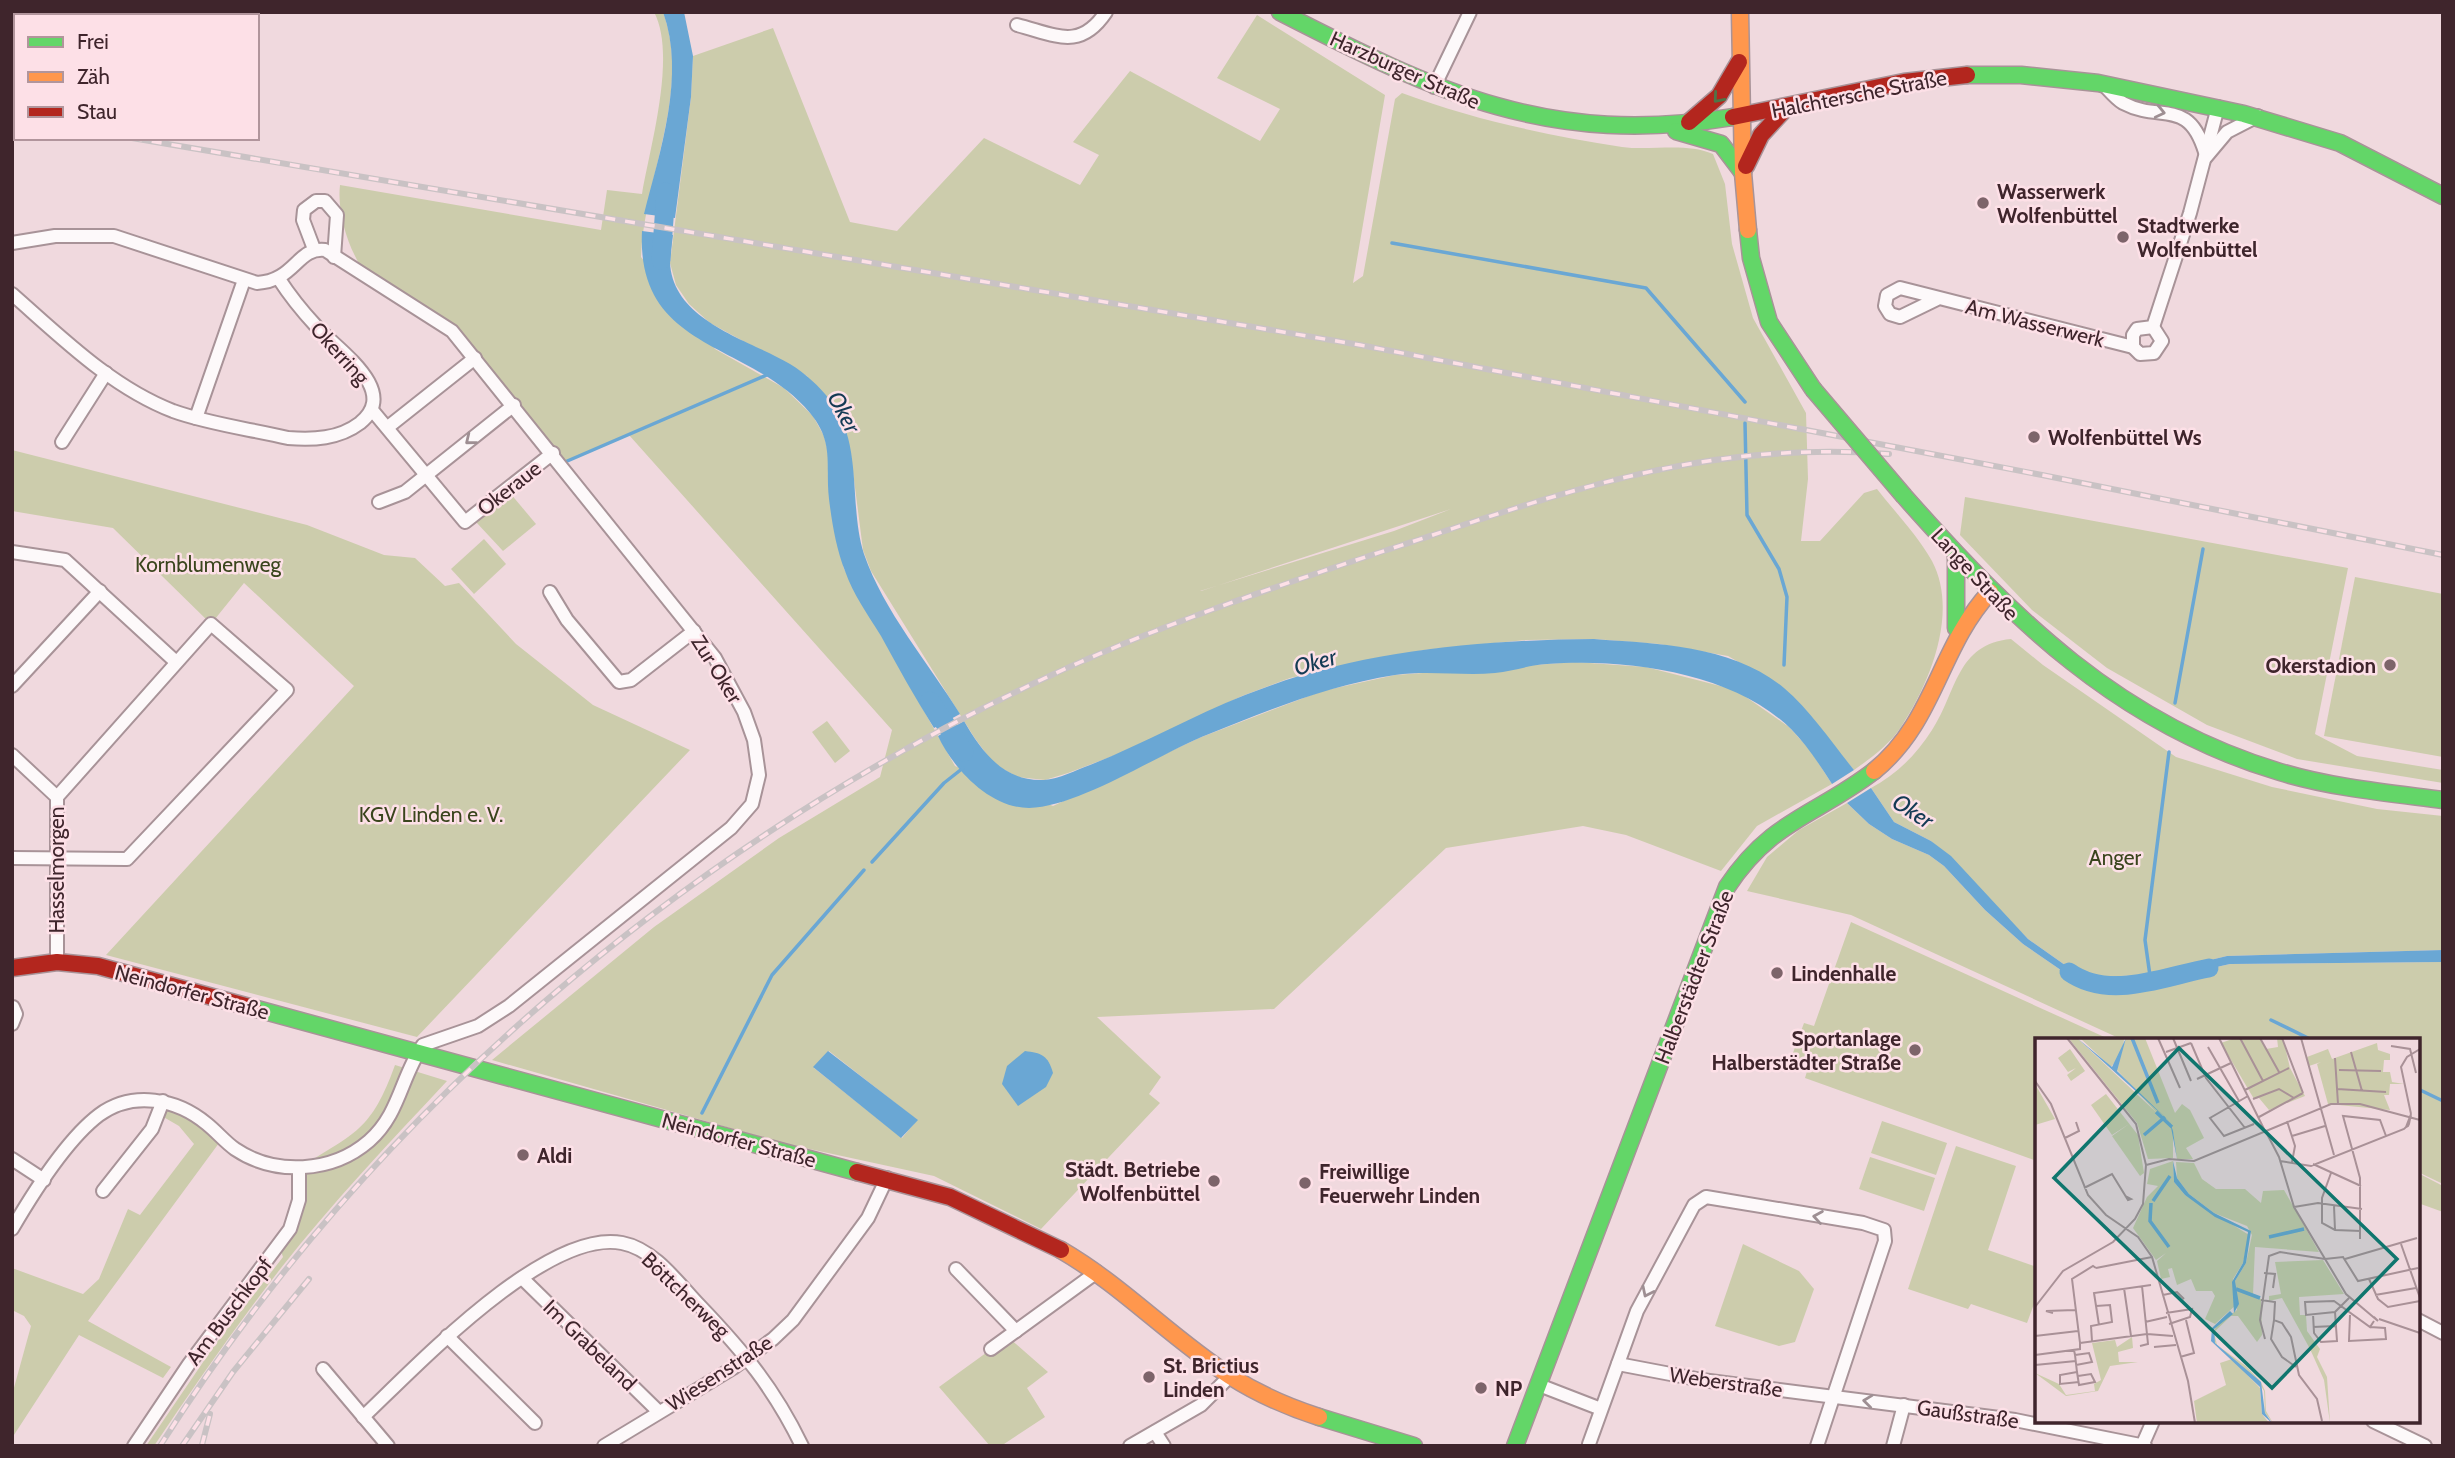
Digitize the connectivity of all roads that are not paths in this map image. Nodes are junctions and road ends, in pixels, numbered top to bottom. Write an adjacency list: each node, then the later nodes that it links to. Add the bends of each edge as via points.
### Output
1 (1106, 12): 5 (street, via 1091,32 1078,37)
2 (1280, 12): 8 (main road, Harzburger Straße)
3 (1470, 12): 8 (street)
4 (1740, 12): 6 (main road, Lange Straße)
5 (1017, 25)
6 (1740, 58): 11 (main road, Lange Straße); 13 (main road, one-way to 13, via 1720,97)
7 (2102, 83): 9 (main road, Halchtersche Straße, via 2017,74 1942,76); 10 (main road, Halchtersche Straße); 15 (street, one-way to 15, via 2126,104 2182,117 2198,132)
8 (1434, 87): 14 (main road, Harzburger Straße, via 1540,119 1619,128)
9 (1787, 107): 11 (main road, Halchtersche Straße); 16 (main road, via 1761,135)
10 (2218, 107): 12 (main road, Halchtersche Straße); 15 (street, Am Wasserwerk)
11 (1742, 116): 13 (main road, Harzburger Straße); 16 (main road, Lange Straße)
12 (2258, 117): 15 (street, Am Wasserwerk, via 2228,132); 17 (main road, Halchtersche Straße, via 2370,156)
13 (1683, 125): 14 (main road, Harzburger Straße)
14 (1661, 127): 16 (main road, via 1721,144)
15 (2204, 156): 25 (street, Am Wasserwerk)
16 (1743, 173): 38 (main road, Lange Straße, bridge, via 1751,258 1769,322 1813,389)
17 (2443, 196)
18 (12, 243): 22 (street, via 55,236 114,236)
19 (314, 249): 20 (street, Zur Oker); 20 (street, via 304,210 316,201 325,201 337,215); 21 (street)
20 (334, 257): 27 (street, Zur Oker, via 440,321)
21 (279, 279): 22 (street); 30 (street, Okerring, via 316,327 368,379 374,395)
22 (244, 280): 31 (street)
23 (1937, 299): 26 (street, Am Wasserwerk)
24 (15, 303): 28 (street, Okerring)
25 (2154, 327): 26 (street, Am Wasserwerk, via 2137,329); 26 (street, Am Wasserwerk, via 2162,341 2154,353 2140,354)
26 (2133, 347)
27 (475, 358): 29 (street, Zur Oker); 32 (street)
28 (106, 373): 31 (street, Okerring, via 152,401); 33 (street)
29 (514, 405): 34 (street, Zur Oker); 35 (street, one-way to 35)
30 (372, 410): 31 (street, Okerring, via 344,432 307,440); 32 (street)
31 (196, 418)
32 (388, 427): 35 (street)
33 (62, 442)
34 (553, 453): 35 (street, Okeraue, via 465,522); 42 (street, Zur Oker)
35 (427, 475): 36 (street, via 405,492)
36 (379, 502)
37 (12, 552): 39 (street, via 65,560)
38 (1955, 555): 41 (main road, Lange Straße); 43 (main road)
39 (100, 591): 44 (street); 45 (street)
40 (550, 592): 42 (street, via 567,620 619,682 631,680)
41 (1990, 592): 43 (main road, Halberstädter Straße); 48 (main road, Lange Straße, via 2058,656 2125,704 2167,727 2280,772)
42 (694, 631): 55 (street, Zur Oker, via 734,691 754,740 759,775 752,803 718,840 509,1006 478,1026 432,1040)
43 (1955, 635): 75 (main road, Halberstädter Straße, via 1913,731 1866,778 1774,834 1737,872 1715,911)
44 (176, 662): 47 (street); 50 (street, via 211,624 287,690 127,859)
45 (12, 685)
46 (12, 755): 47 (street, Hasselmorgen)
47 (57, 797): 50 (street, Hasselmorgen)
48 (2443, 800)
49 (12, 858): 50 (street)
50 (56, 859): 51 (street, Hasselmorgen)
51 (57, 962): 52 (main road, Neindorfer Straße); 55 (main road, Neindorfer Straße, via 108,969)
52 (12, 968)
53 (13, 1007): 54 (street)
54 (12, 1024)
55 (417, 1054): 58 (street, via 399,1101 381,1130 340,1159); 59 (main road, Neindorfer Straße)
56 (163, 1101): 58 (street, via 193,1114 235,1149 258,1160); 60 (street, via 141,1099 101,1113); 61 (street, via 152,1129)
57 (12, 1159): 60 (street)
58 (299, 1168): 87 (street, Am Buschkopf, via 299,1200 290,1229)
59 (887, 1178): 64 (main road, Neindorfer Straße, via 950,1197 1012,1224); 71 (street, Wiesenstraße, via 867,1218 793,1320)
60 (44, 1180): 62 (street)
61 (103, 1191)
62 (12, 1229)
63 (956, 1269): 67 (street)
64 (1097, 1272): 67 (street); 74 (main road, Neindorfer Straße)
65 (522, 1278): 69 (street, Böttcherweg); 71 (street, Böttcherweg, via 590,1246 609,1242 634,1247 655,1260); 79 (street, Im Grabeland)
66 (2420, 1321): 68 (street)
67 (1016, 1331): 70 (street)
68 (2443, 1332)
69 (447, 1336): 80 (street, Böttcherweg); 81 (street)
70 (991, 1349)
71 (749, 1357): 79 (street, Wiesenstraße); 90 (street, Böttcherweg)
72 (1618, 1364): 76 (street, Weberstraße); 76 (street, one-way to 72, via 1885,1241 1884,1230 1877,1225 1706,1197 1700,1199 1658,1270); 78 (street)
73 (323, 1369): 80 (street)
74 (1230, 1376): 84 (street, via 1201,1405); 93 (main road, Neindorfer Straße, via 1300,1410)
75 (1539, 1385): 78 (street); 94 (main road, Halberstädter Straße)
76 (1835, 1397): 77 (street, Gaußstraße, one-way to 76); 95 (street)
77 (1904, 1405): 86 (street, Gaußstraße); 96 (street)
78 (1601, 1409): 85 (street)
79 (659, 1412): 89 (street, Wiesenstraße)
80 (363, 1418): 88 (street)
81 (535, 1423)
82 (2152, 1423): 86 (street)
83 (2377, 1423): 97 (street)
84 (1155, 1432): 91 (street); 92 (street)
85 (1589, 1444)
86 (2143, 1445)
87 (134, 1446)
88 (388, 1446)
89 (604, 1446)
90 (802, 1446)
91 (1130, 1446)
92 (1164, 1446)
93 (1415, 1446)
94 (1514, 1446)
95 (1817, 1446)
96 (1893, 1446)
97 (2425, 1446)

